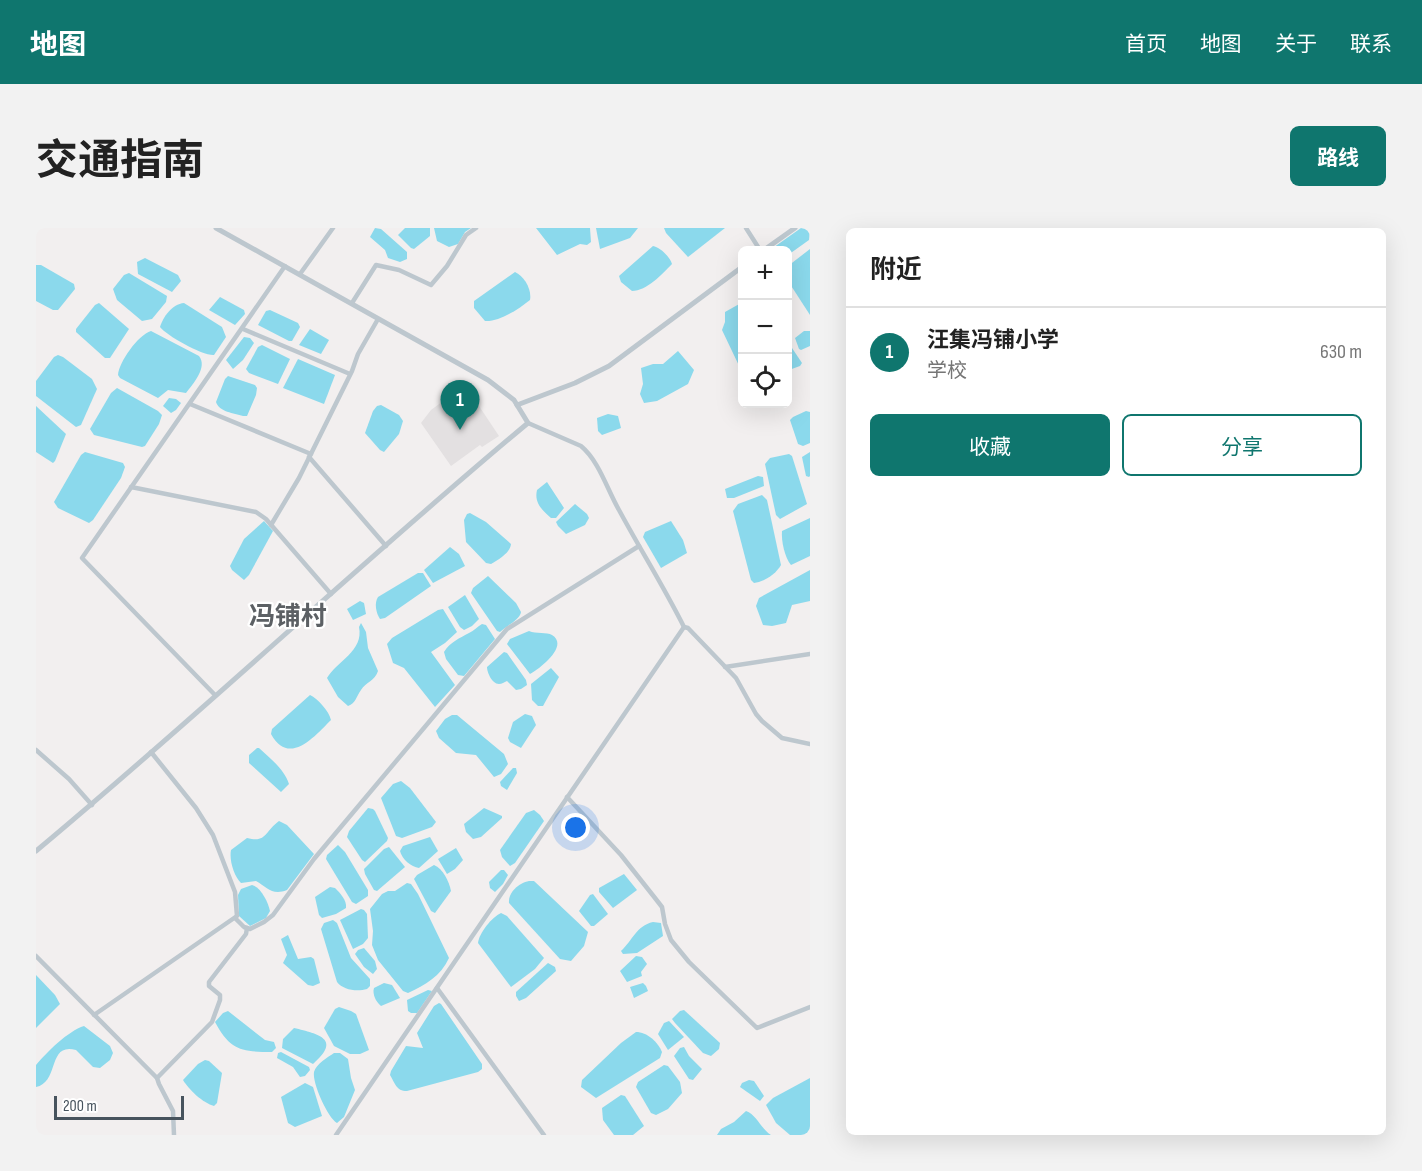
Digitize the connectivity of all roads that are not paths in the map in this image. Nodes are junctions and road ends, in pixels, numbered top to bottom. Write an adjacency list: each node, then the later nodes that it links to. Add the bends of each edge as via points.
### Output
1 (216, 228): 8 (street)
2 (333, 228): 10 (street)
3 (476, 228): 11 (street, via 466,235 431,285 399,270 376,265)
4 (746, 228): 6 (street)
5 (795, 228): 7 (street)
6 (759, 246)
7 (768, 246)
8 (285, 266): 10 (street); 13 (street)
9 (738, 270): 16 (street, via 609,366)
10 (300, 274): 11 (street)
11 (352, 303): 12 (street)
12 (378, 319): 14 (street); 16 (street, via 488,380)
13 (243, 329): 14 (street); 15 (street)
14 (350, 374): 18 (street)
15 (190, 404): 18 (street); 19 (street)
16 (518, 405): 17 (street)
17 (528, 423): 21 (street); 22 (street, via 588,453)
18 (310, 456): 20 (street); 21 (street)
19 (131, 487): 20 (street, via 250,510); 27 (street, via 82,558)
20 (272, 525): 23 (street)
21 (386, 546): 23 (street)
22 (639, 546): 24 (street); 35 (street, via 507,629 314,859 273,915 254,928)
23 (331, 594): 27 (street)
24 (684, 627): 26 (street); 31 (street)
25 (810, 654): 26 (street)
26 (725, 667): 28 (street, via 762,721 782,738)
27 (215, 695): 30 (street)
28 (810, 744)
29 (36, 750): 32 (street)
30 (151, 752): 32 (street); 34 (street, via 216,840 236,892)
31 (567, 797): 37 (street); 38 (street, via 621,855 661,906 671,940 689,962 758,1028)
32 (92, 805): 33 (street)
33 (36, 851)
34 (235, 918): 35 (street); 39 (street)
35 (247, 928): 40 (street, via 209,982 220,995 215,1017)
36 (36, 956): 39 (street)
37 (437, 988): 42 (street); 43 (street)
38 (810, 1007)
39 (94, 1015): 40 (street)
40 (157, 1078): 41 (street, via 173,1111)
41 (174, 1135)
42 (336, 1135)
43 (544, 1135)

